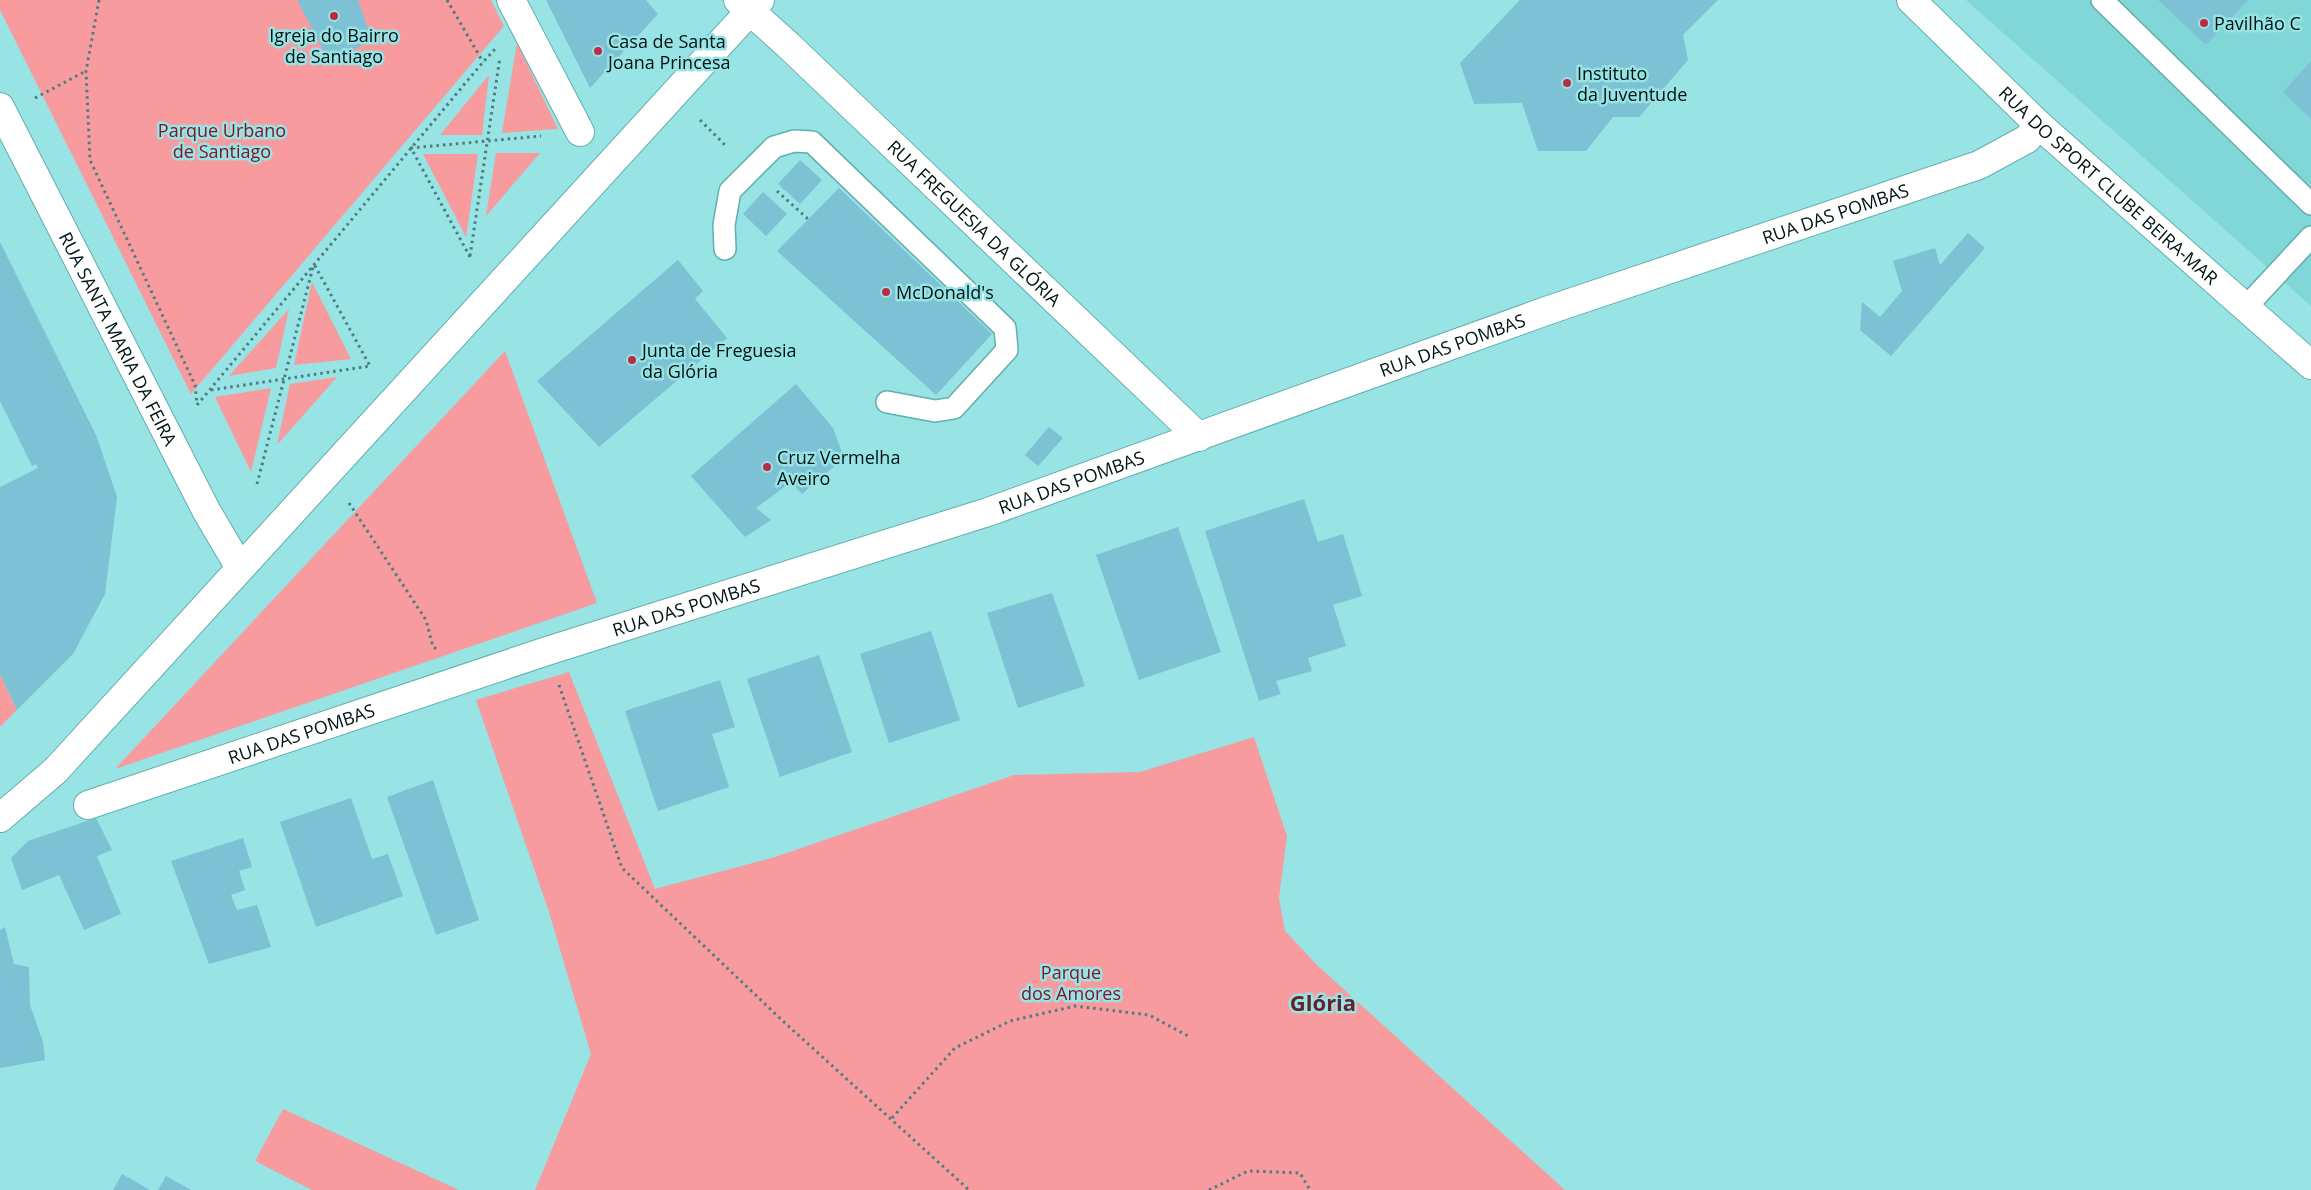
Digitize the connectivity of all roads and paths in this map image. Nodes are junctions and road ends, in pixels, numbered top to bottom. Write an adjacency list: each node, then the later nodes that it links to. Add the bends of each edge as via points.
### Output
1 (99, 0): 8 (path)
2 (447, 0): 14 (path, via 482,62)
3 (511, 0): 12 (street)
4 (1911, 0): 11 (street, RUA DO SPORT CLUBE BEIRA-MAR)
5 (2102, 0): 16 (lane)
6 (749, 4): 27 (street, RUA FREGUESIA DA GLÓRIA, via 788,45); 30 (street)
7 (502, 42): 13 (path)
8 (86, 71): 9 (path, via 33,99); 25 (path, via 90,160 195,385)
9 (0, 108): 26 (street, RUA SANTA MARIA DA FEIRA)
10 (699, 120): 15 (path)
11 (2039, 125): 20 (street, RUA DO SPORT CLUBE BEIRA-MAR); 27 (street, RUA DAS POMBAS, via 2027,139 1979,165 1549,310)
12 (580, 132): 13 (path)
13 (488, 140): 14 (path); 14 (path, via 470,257)
14 (411, 148): 19 (path)
15 (731, 151)
16 (2311, 204)
17 (2311, 237): 20 (lane)
18 (725, 249): 24 (lane, via 724,225 730,191 774,148 794,141 812,142 1005,328 1007,350 954,408 935,411)
19 (314, 264): 22 (path); 22 (path, via 370,366); 23 (path)
20 (2246, 306): 21 (street, RUA DO SPORT CLUBE BEIRA-MAR)
21 (2311, 365)
22 (284, 379): 23 (path); 28 (path)
23 (210, 390): 25 (path)
24 (886, 402)
25 (197, 405): 26 (path)
26 (164, 427): 30 (street, RUA SANTA MARIA DA FEIRA)
27 (1199, 437): 31 (street, RUA DAS POMBAS, via 988,512)
28 (256, 484)
29 (348, 502): 32 (path, via 426,620 433,647)
30 (240, 568): 34 (street, via 56,770)
31 (547, 651): 32 (street, RUA DAS POMBAS); 36 (path, via 622,868 785,1023)
32 (471, 676): 33 (street, RUA DAS POMBAS)
33 (88, 805)
34 (0, 818)
35 (1190, 1037): 36 (path, via 1149,1015 1076,1006 1010,1021 955,1048)
36 (892, 1118): 37 (path)
37 (969, 1190)
38 (1209, 1190): 39 (path, via 1248,1171 1300,1173)
39 (1310, 1190)

